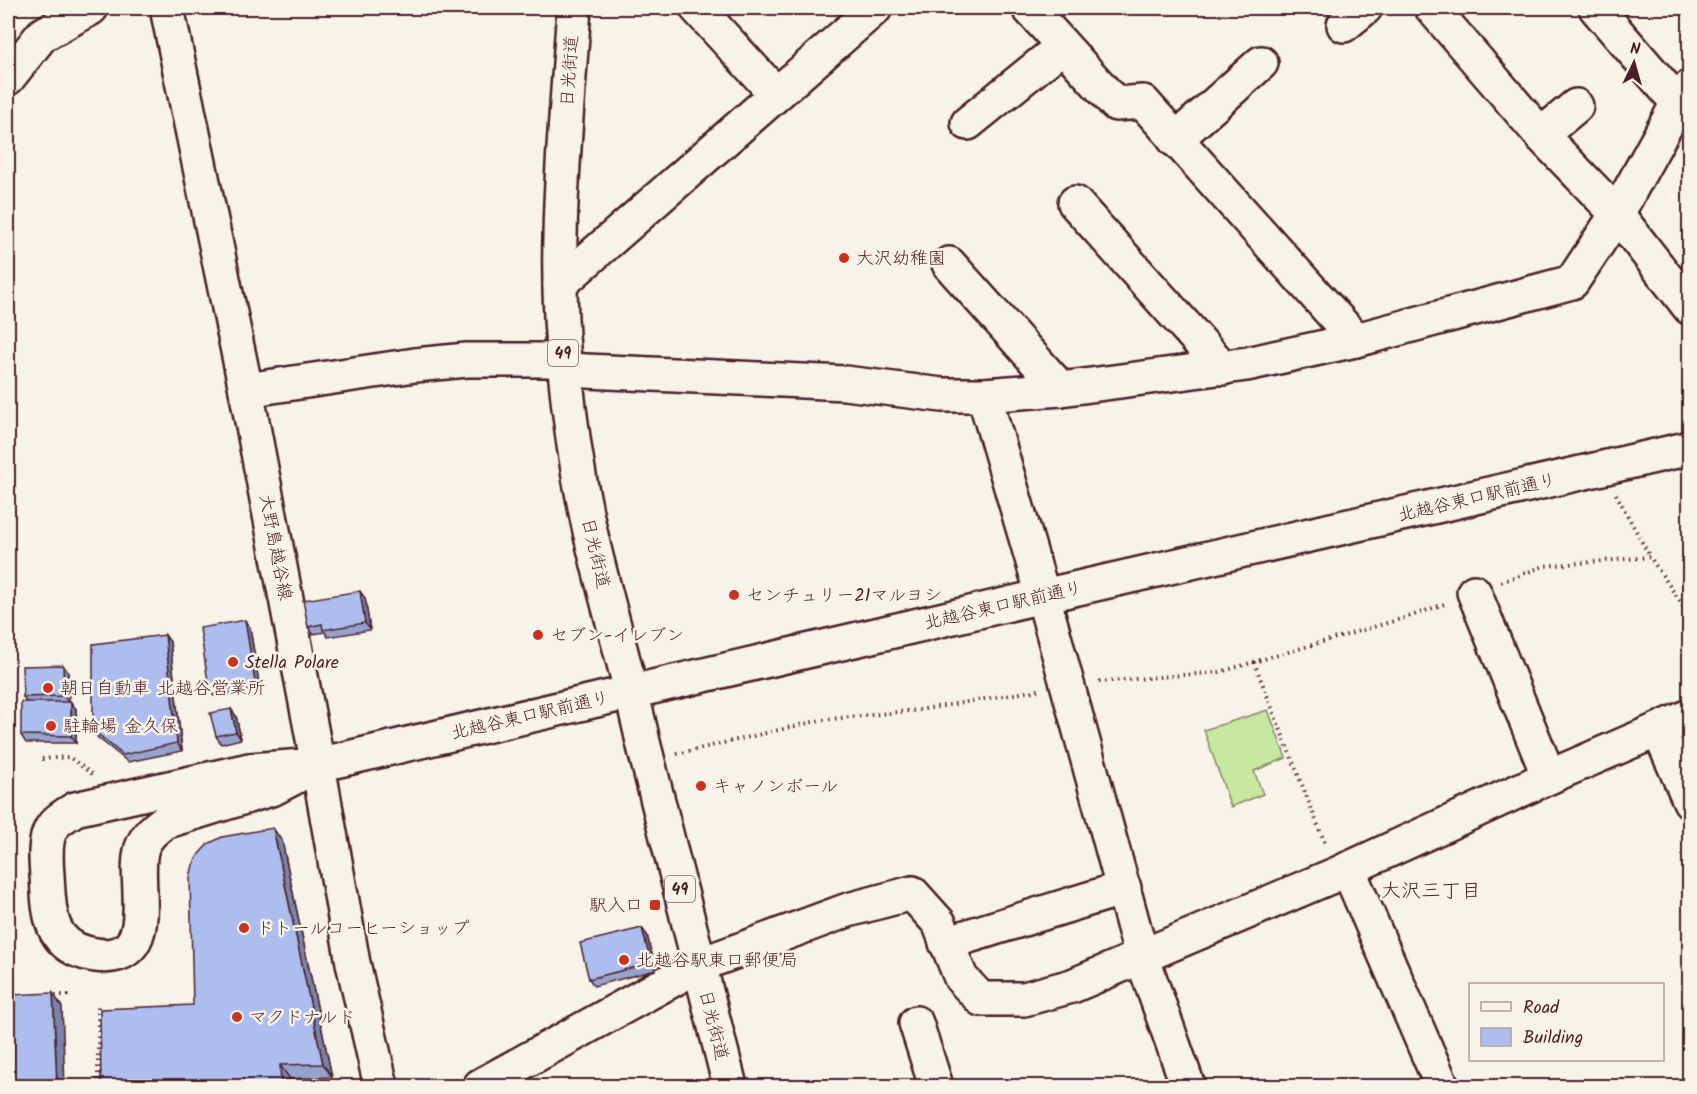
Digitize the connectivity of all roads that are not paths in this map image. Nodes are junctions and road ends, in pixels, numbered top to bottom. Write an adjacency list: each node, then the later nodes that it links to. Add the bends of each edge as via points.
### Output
1 (92, 8): 11 (street, via 42,35)
2 (167, 8): 27 (street, 大野島越谷線)
3 (574, 8): 21 (street, 日光街道 / 49, via 561,203)
4 (697, 8): 12 (street)
5 (875, 8): 12 (street)
6 (1029, 8): 9 (street)
7 (1596, 8): 13 (street)
8 (1445, 12): 16 (street)
9 (1063, 46): 15 (street); 17 (street, via 1116,104 1143,102)
10 (1262, 63): 17 (street)
11 (8, 78)
12 (776, 94): 21 (street)
13 (1684, 95): 19 (street)
14 (1576, 106): 16 (street)
15 (968, 123)
16 (1541, 135): 19 (street)
17 (1175, 140): 23 (street)
18 (1075, 203): 25 (street)
19 (1617, 214): 22 (street); 23 (street, via 1572,282)
20 (949, 264): 26 (street)
21 (560, 284): 24 (street, 日光街道 / 49)
22 (1689, 308)
23 (1356, 340): 25 (street)
24 (564, 365): 27 (street, via 467,360); 28 (street); 32 (street, 日光街道 / 49, via 590,531)
25 (1223, 368): 26 (street)
26 (1061, 389): 28 (street)
27 (246, 390): 35 (street, 大野島越谷線)
28 (984, 395): 31 (street)
29 (1689, 448): 31 (street, 北越谷東口駅前通り)
30 (1474, 592): 36 (street)
31 (1043, 596): 32 (street, 北越谷東口駅前通り); 39 (street)
32 (632, 692): 35 (street, 北越谷東口駅前通り); 42 (street, 日光街道 / 49)
33 (1689, 716): 34 (street)
34 (1659, 731): 36 (street); 37 (street)
35 (318, 765): 35 (street, via 274,788 164,822 151,832 142,847 140,863 139,930 129,946 114,956 97,955 75,950 61,939 49,908 46,851 50,830 61,817 104,802 249,770); 44 (street, 大野島越谷線, via 353,963)
36 (1549, 777): 38 (street)
37 (1689, 801)
38 (1343, 871): 41 (street); 49 (street)
39 (1124, 888): 40 (street); 41 (street)
40 (946, 943): 41 (street, via 960,978 981,999 1024,999 1072,986); 42 (street, via 939,923 912,893 848,910)
41 (1142, 957): 48 (street)
42 (699, 965): 45 (street); 46 (street, 日光街道 / 49)
43 (916, 1023): 47 (street)
44 (381, 1086)
45 (480, 1086)
46 (730, 1086)
47 (936, 1086)
48 (1188, 1086)
49 (1442, 1086)

